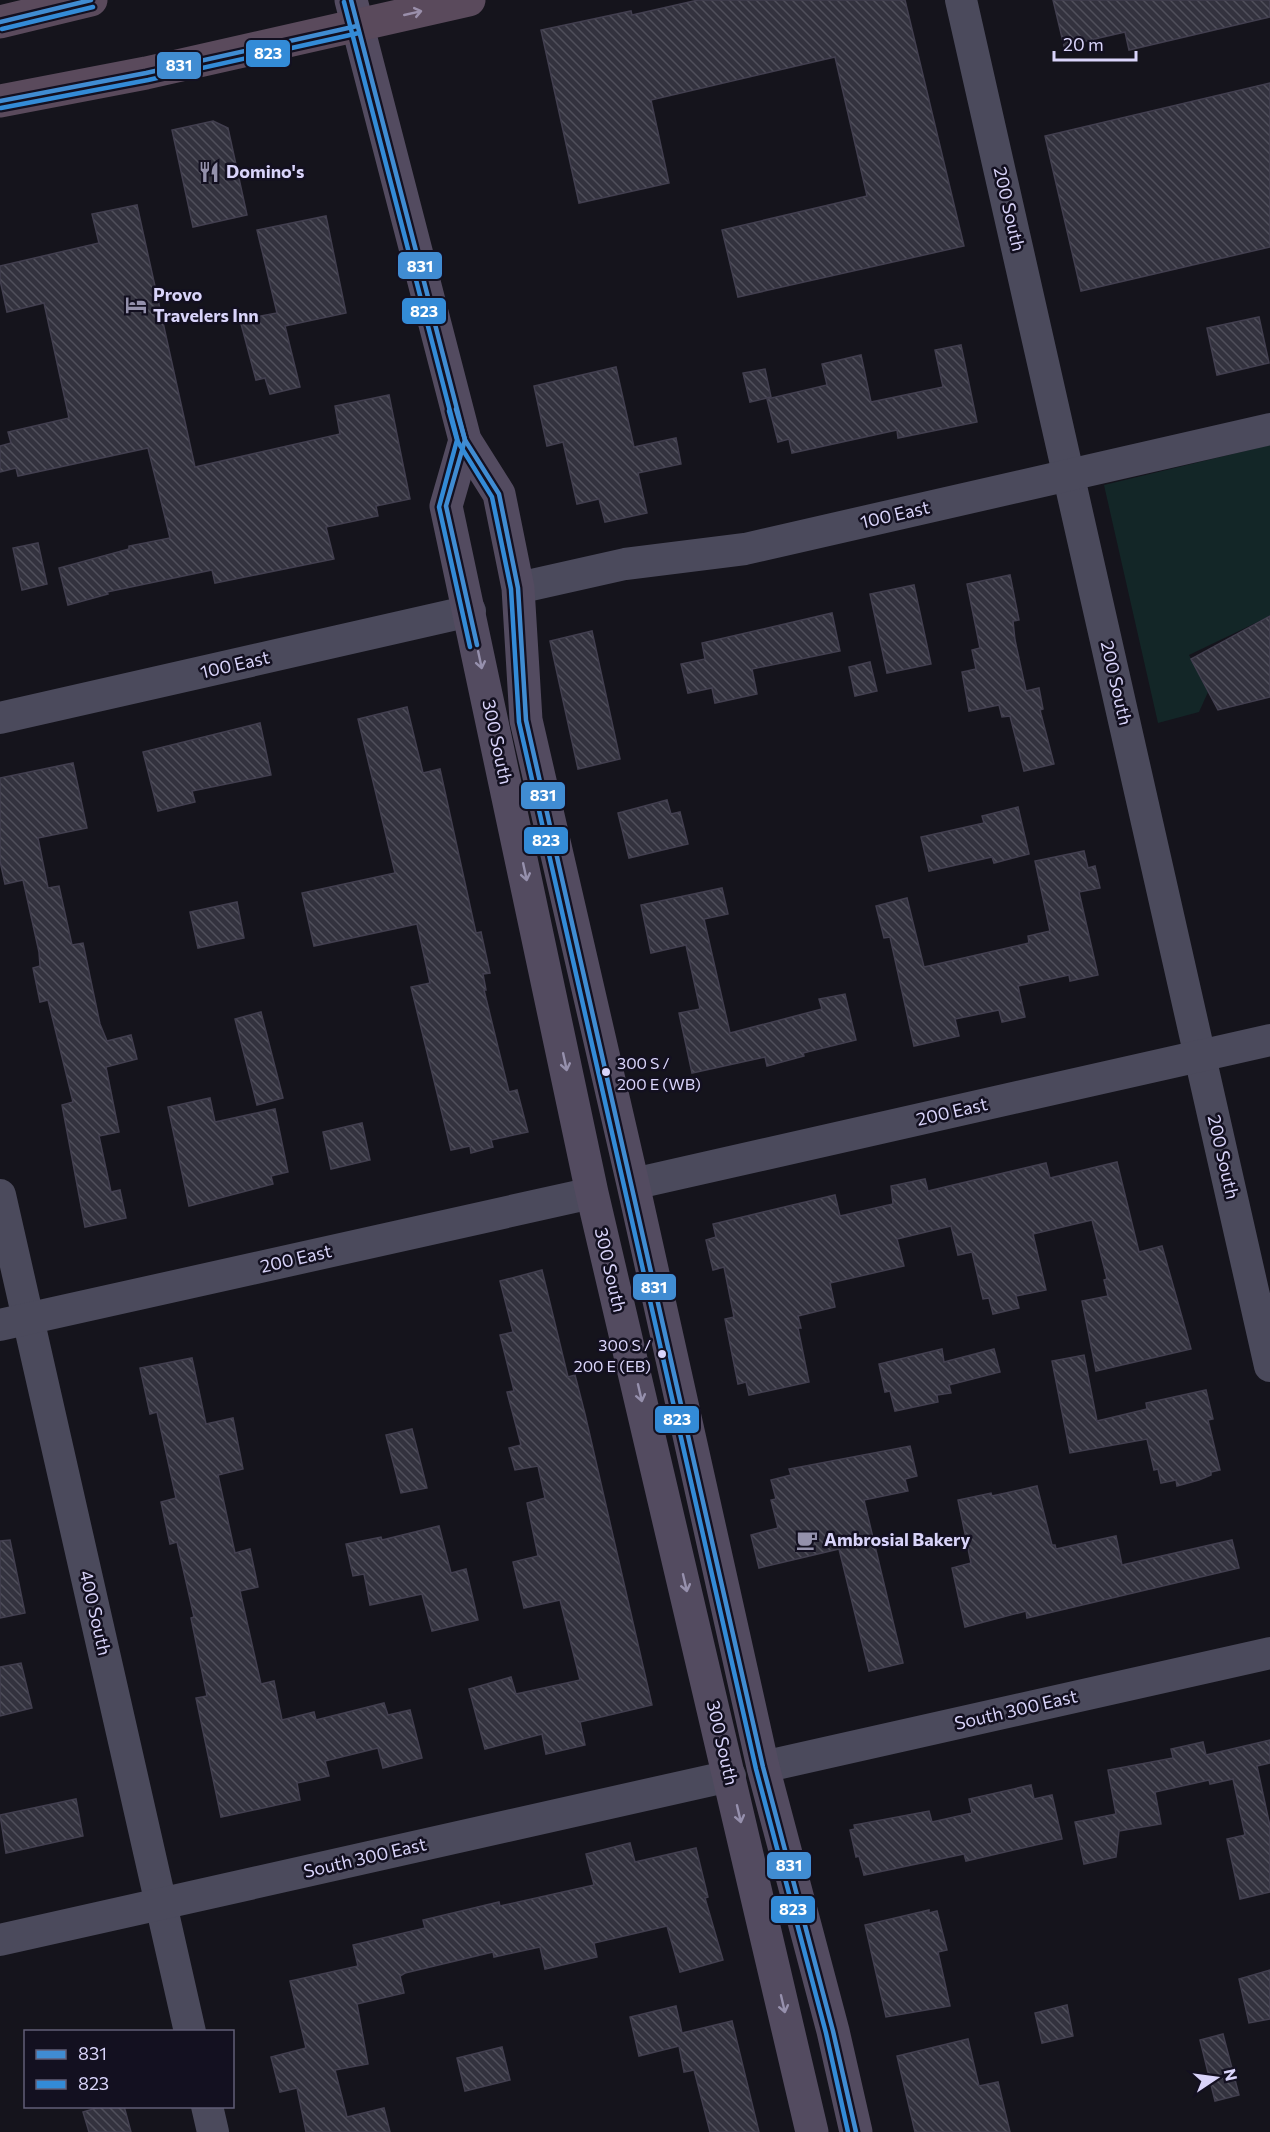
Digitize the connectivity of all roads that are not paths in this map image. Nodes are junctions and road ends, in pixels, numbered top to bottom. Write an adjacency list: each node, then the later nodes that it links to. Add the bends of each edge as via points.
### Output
1 (91, 0): 5 (highway)
2 (470, 0): 4 (highway, one-way to 2)
3 (961, 0): 9 (street, 200 South)
4 (354, 13): 6 (highway, via 146,73); 8 (main road, 300 South)
5 (0, 22)
6 (0, 101)
7 (1270, 429): 9 (street, 100 East)
8 (465, 440): 10 (main road, 300 South, via 499,494); 11 (main road, 300 South, via 446,506)
9 (1069, 475): 10 (street, 100 East, via 745,549 625,564); 14 (street, 200 South)
10 (518, 588): 15 (main road, 300 South, via 526,720)
11 (470, 611): 12 (street, 100 East); 16 (main road, 300 South, one-way to 16)
12 (0, 718)
13 (1270, 1040): 14 (street, 200 East)
14 (1200, 1056): 15 (street, 200 East); 19 (street, 200 South)
15 (633, 1184): 21 (main road, 300 South)
16 (592, 1193): 18 (street, 200 East); 22 (main road, 300 South, one-way to 22)
17 (0, 1195): 18 (street, 400 South)
18 (14, 1322): 23 (street, 400 South)
19 (1270, 1366)
20 (1270, 1653): 21 (street, South 300 East)
21 (763, 1767): 29 (main road, 300 South)
22 (730, 1776): 23 (street, South 300 East); 28 (main road, 300 South, one-way to 28)
23 (161, 1904): 24 (street, South 300 East); 25 (street, 400 South)
24 (0, 1940)
25 (190, 2030)
26 (207, 2108): 27 (street)
27 (213, 2132)
28 (812, 2132)
29 (856, 2132)

